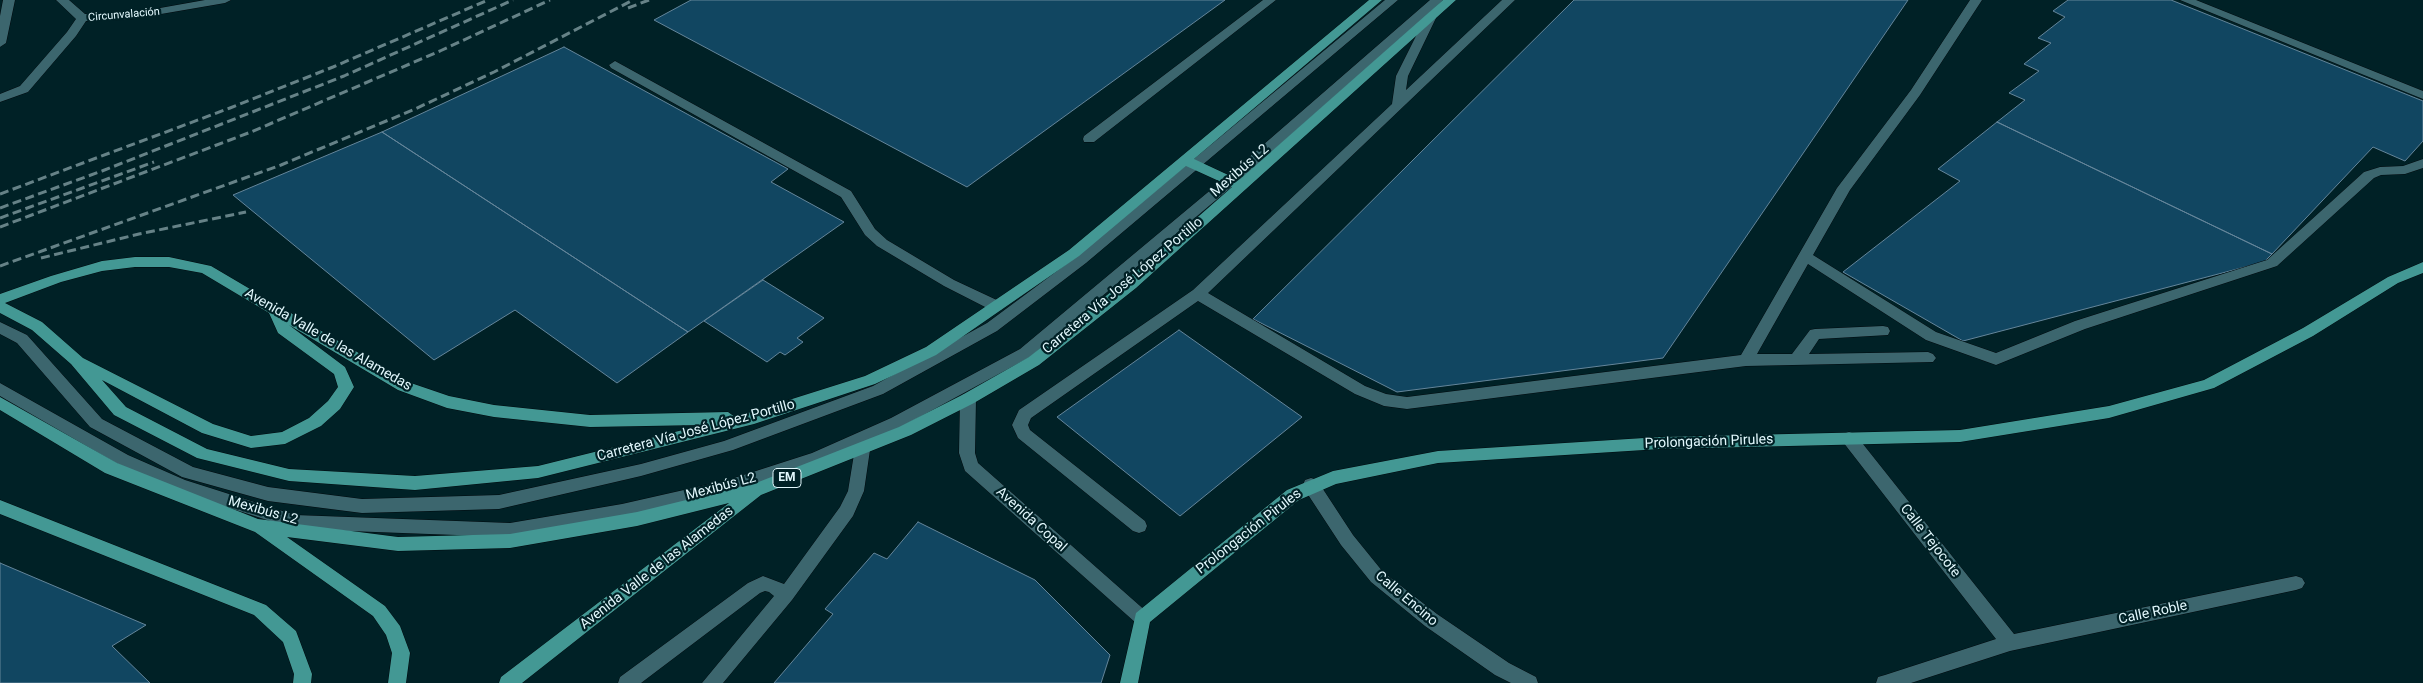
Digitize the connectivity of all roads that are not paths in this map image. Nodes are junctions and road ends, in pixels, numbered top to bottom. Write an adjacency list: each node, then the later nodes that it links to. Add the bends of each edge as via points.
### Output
1 (9, 0): 14 (street)
2 (62, 0): 12 (street, Circunvalación)
3 (225, 0): 12 (street, Circunvalación, via 132,16)
4 (1270, 0): 19 (street)
5 (1376, 0): 20 (main road, Carretera Vía José López Portillo)
6 (1392, 0): 20 (street, Mexibús L2)
7 (1437, 0): 22 (street, Mexibús L2)
8 (1450, 0): 13 (main road, Carretera Vía José López Portillo / EM)
9 (1509, 0): 18 (street)
10 (1976, 0): 23 (street, via 1916,92 1844,188)
11 (2186, 0): 16 (street)
12 (82, 18): 17 (street, Circunvalación, via 24,89)
13 (1430, 18): 18 (street, via 1402,76); 22 (main road, Carretera Vía José López Portillo / EM)
14 (0, 43)
15 (615, 65): 27 (street, via 846,194 870,232 882,243 949,283)
16 (2423, 95)
17 (0, 98)
18 (1398, 104): 25 (street)
19 (1089, 139)
20 (1191, 162): 22 (main road); 27 (main road, Carretera Vía José López Portillo, via 1074,253); 30 (street, Mexibús L2, via 1081,260 992,328 878,390 727,446 641,470 499,502 362,506 268,494 188,472 96,423 22,339)
21 (2423, 163): 23 (street, via 2405,170 2380,170 2369,174 2272,263 2080,325 1996,359 1931,336)
22 (1235, 184): 36 (street, Mexibús L2, via 1025,353 897,422 818,458 728,487 510,530 295,522 180,485 122,459); 37 (main road, Carretera Vía José López Portillo / EM, via 1131,284 1034,361)
23 (1805, 256): 35 (street)
24 (2423, 267): 40 (main road, Prolongación Pirules, via 2393,280 2308,332 2209,384 2109,412 1960,436)
25 (1198, 294): 35 (street, via 1360,390 1384,400 1407,403); 46 (street, via 1025,414 1020,425 1024,434)
26 (0, 300): 29 (main road, Avenida Valle de las Alamedas, via 102,266 170,262 206,269)
27 (996, 306): 39 (main road, Carretera Vía José López Portillo, via 931,351 870,380)
28 (0, 307): 34 (main road, Carretera Vía José López Portillo, via 37,326)
29 (276, 308): 34 (main road, via 283,329 340,371 346,387 334,406 315,422 285,438 250,442 208,429); 39 (main road, Avenida Valle de las Alamedas, via 403,386 447,402 494,411 590,421)
30 (0, 327)
31 (1883, 332): 33 (street, via 1815,334)
32 (1928, 358): 33 (street)
33 (1797, 359): 35 (street)
34 (76, 360): 39 (main road, Carretera Vía José López Portillo, via 120,412 203,454 289,475 415,483 538,472)
35 (1746, 360)
36 (0, 390)
37 (968, 399): 41 (main road, Carretera Vía José López Portillo / EM); 49 (street, Avenida Copal, via 966,453 971,466)
38 (0, 403): 45 (main road, Carretera Vía José López Portillo / EM, via 111,468)
39 (754, 418)
40 (1849, 438): 42 (main road, Prolongación Pirules, via 1660,443 1438,457); 50 (street, Calle Tejocote)
41 (862, 450): 43 (main road, Carretera Vía José López Portillo / EM); 48 (street, via 858,484 847,511)
42 (1311, 485): 49 (main road, Prolongación Pirules, via 1293,495); 57 (street, Calle Encino, via 1347,540 1377,577 1430,620 1502,669)
43 (759, 489): 45 (main road, Carretera Vía José López Portillo / EM, via 637,519 510,540 398,544); 53 (main road, Avenida Valle de las Alamedas)
44 (0, 507): 51 (main road, via 260,610 290,637 303,674)
45 (258, 526): 52 (main road, via 379,611 394,632 401,653)
46 (1139, 526)
47 (2296, 583): 50 (street, Calle Roble)
48 (786, 595): 54 (street, via 763,583); 55 (street)
49 (1142, 618): 56 (main road)
50 (2010, 643): 58 (street, Calle Roble)
51 (302, 683)
52 (397, 683)
53 (508, 683)
54 (627, 683)
55 (711, 683)
56 (1129, 683)
57 (1529, 683)
58 (1885, 683)

